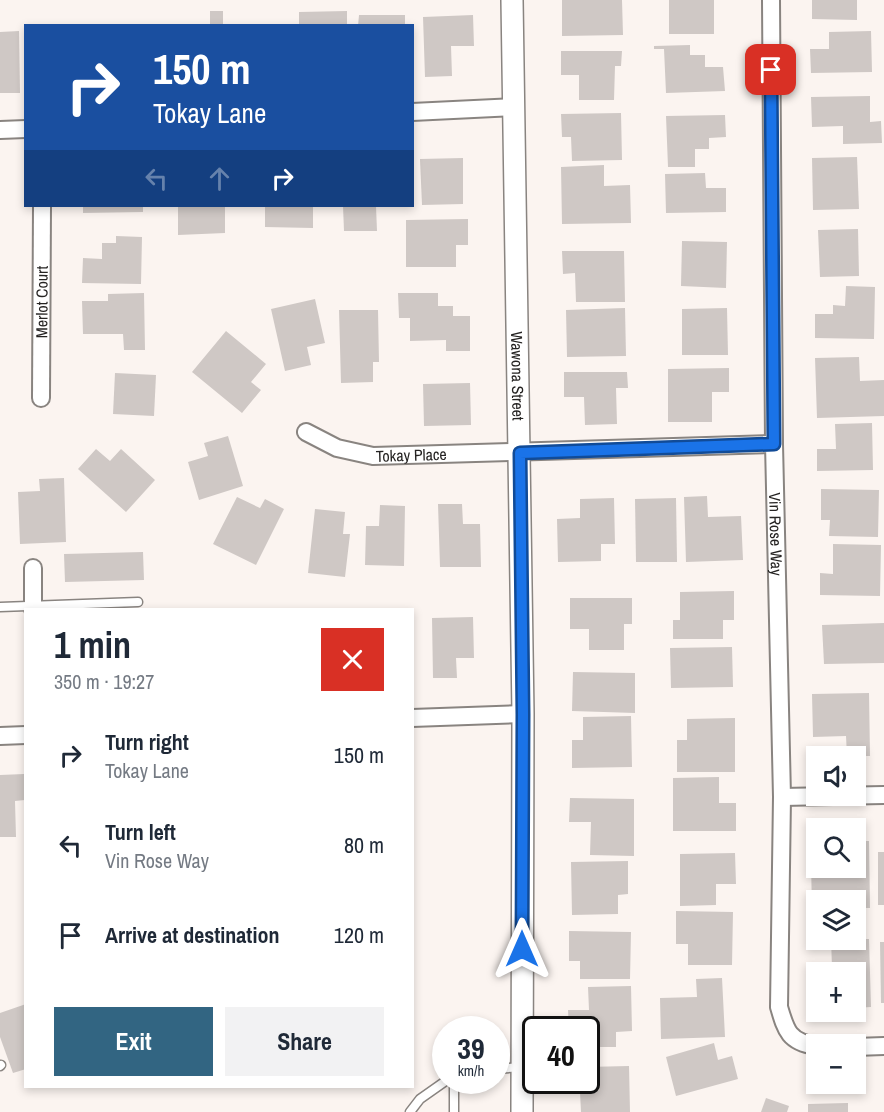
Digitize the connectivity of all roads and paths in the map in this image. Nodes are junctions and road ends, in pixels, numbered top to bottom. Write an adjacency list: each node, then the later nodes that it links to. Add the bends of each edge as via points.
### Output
1 (512, 0): 3 (street, Wawona Street)
2 (771, 0): 10 (street, Vin Rose Way)
3 (514, 107): 4 (street); 11 (street, Wawona Street)
4 (414, 112)
5 (24, 129): 6 (street)
6 (0, 130)
7 (42, 207): 8 (street, Merlot Court)
8 (41, 398)
9 (306, 432): 11 (street, Tokay Place, via 337,448 373,456)
10 (774, 444): 11 (street, Tokay Place); 21 (street, Vin Rose Way)
11 (520, 453): 16 (street, Wawona Street)
12 (33, 568): 15 (street)
13 (138, 602): 15 (lane)
14 (0, 607): 15 (lane)
15 (33, 607)
16 (523, 714): 17 (street); 22 (street, Wawona Street)
17 (414, 718)
18 (24, 735): 19 (street)
19 (0, 736)
20 (884, 795): 21 (street)
21 (782, 798): 23 (street, Vin Rose Way, via 778,1007 785,1030)
22 (522, 1016)
23 (806, 1045)
24 (884, 1046): 25 (street)
25 (866, 1047)
26 (522, 1066): 27 (lane)
27 (510, 1067)
28 (432, 1091): 31 (lane)
29 (454, 1094): 32 (lane)
30 (522, 1094): 33 (street, Wawona Street)
31 (410, 1112)
32 (454, 1112)
33 (522, 1112)

